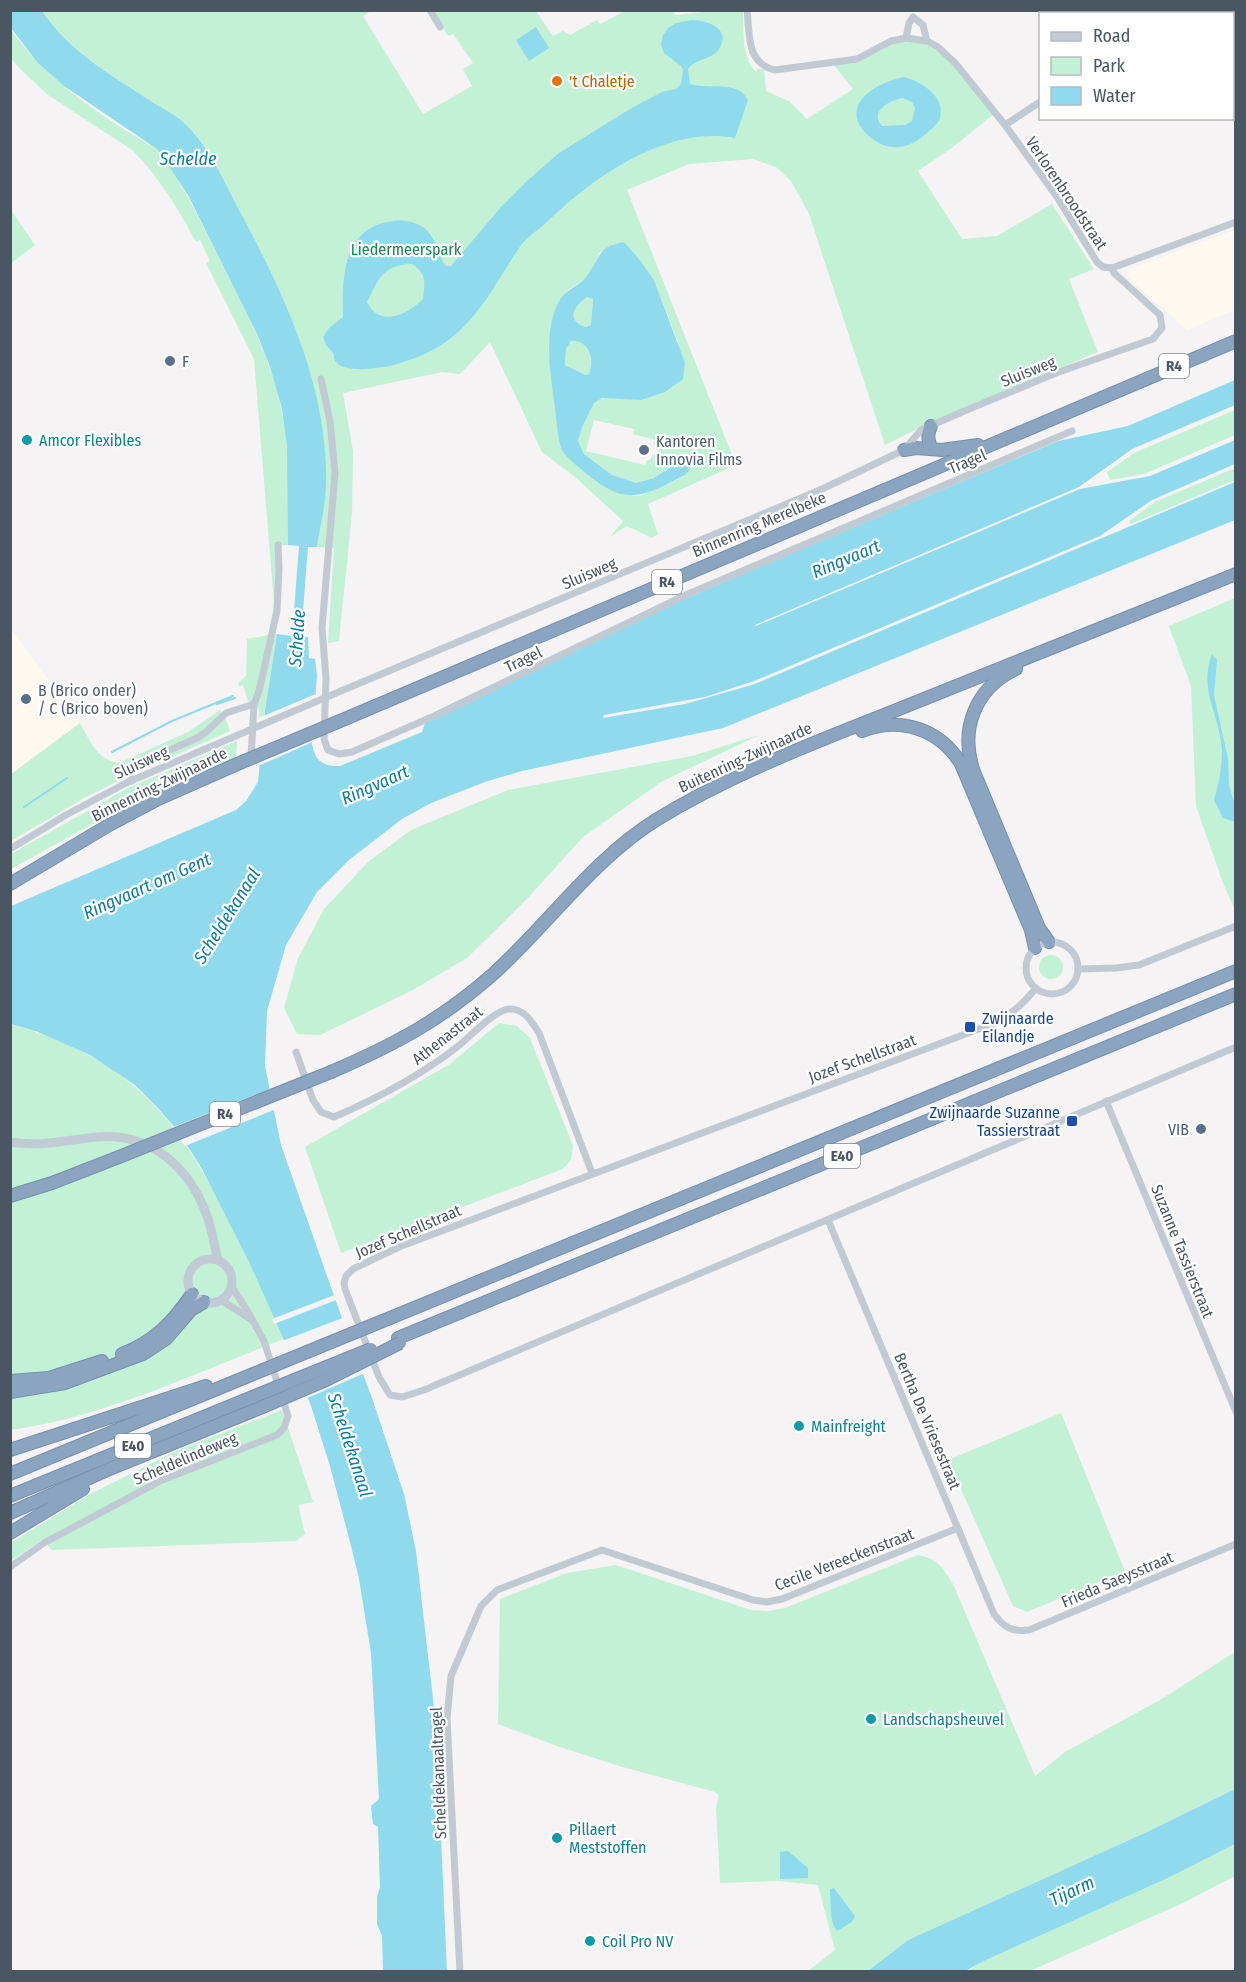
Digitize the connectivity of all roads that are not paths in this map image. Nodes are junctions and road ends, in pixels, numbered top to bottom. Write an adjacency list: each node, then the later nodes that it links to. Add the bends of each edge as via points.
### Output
1 (430, 10): 4 (street)
2 (747, 10): 5 (street, Verlorenbroodstraat, via 752,52 757,61 775,70 857,59 891,41)
3 (911, 14): 5 (street); 6 (street, via 923,25)
4 (440, 27)
5 (906, 38): 6 (street, Verlorenbroodstraat)
6 (927, 41): 8 (street, Verlorenbroodstraat, via 946,54)
7 (1039, 103): 8 (street, Verlorenbroodstraat)
8 (1005, 125): 10 (street, Verlorenbroodstraat, via 1097,261)
9 (1236, 222): 10 (street, Verlorenbroodstraat)
10 (1112, 268): 11 (street, Verlorenbroodstraat)
11 (1160, 315): 16 (street, Sluisweg, via 1162,328 1153,339 1056,373)
12 (1236, 336): 14 (highway)
13 (1236, 340): 14 (highway, Binnenring Merelbeke / R4)
14 (1219, 348): 18 (highway, Binnenring Merelbeke / R4)
15 (321, 379): 17 (street, Tragel, via 335,473 322,628 326,678 324,739 328,750 339,754 434,716 688,594)
16 (932, 426): 19 (highway, via 928,432); 20 (street, Sluisweg, via 914,435)
17 (1072, 431)
18 (994, 443): 19 (highway, R4); 26 (highway, Binnenring Merelbeke / R4, bridge)
19 (931, 448): 20 (highway, R4)
20 (904, 450): 28 (street, Sluisweg / R4, bridge, via 820,490)
21 (278, 545): 24 (street, via 277,611)
22 (1236, 574): 23 (highway, Buitenring-Zwijnaarde / R4)
23 (1028, 657): 25 (highway, Buitenring-Zwijnaarde / R4); 32 (highway, via 997,680 980,699 969,723 968,746 974,772 1039,928)
24 (254, 704): 27 (street); 28 (street, via 226,713 197,738 134,766 129,771)
25 (828, 737): 33 (highway, via 842,740 870,728 906,725 924,730 948,747 961,764 1031,930); 43 (highway, Buitenring-Zwijnaarde / R4, bridge, via 730,779 653,822 596,868 494,973 422,1029 332,1072)
26 (296, 740): 30 (highway, Binnenring-Zwijnaarde / R4, bridge, via 158,799)
27 (251, 764)
28 (131, 781): 29 (street, Sluisweg / R4)
29 (10, 849)
30 (10, 884)
31 (1236, 926): 34 (street, via 1139,965)
32 (1049, 942): 33 (street); 34 (street, via 1058,942 1072,952)
33 (1035, 948): 36 (street, via 1026,964)
34 (1078, 969): 36 (street, via 1076,978 1063,991)
35 (1236, 971): 53 (highway, E40, bridge)
36 (1036, 988): 42 (street, Jozef Schellstraat, via 1018,1008 992,1024)
37 (1236, 994): 57 (highway, E40, bridge, via 448,1318)
38 (1236, 1047): 40 (street)
39 (296, 1052): 42 (street, Athenastraat, via 313,1100 321,1112 334,1117 420,1073 496,1014 508,1009 518,1011 530,1019 539,1033)
40 (1107, 1101): 44 (street); 58 (street, Suzanne Tassierstraat)
41 (10, 1142): 45 (main road, via 27,1145 100,1137 132,1140 155,1148 187,1176 199,1195)
42 (592, 1173): 44 (street, Jozef Schellstraat, via 399,1247 361,1263 346,1276 345,1289 379,1377 390,1395 424,1390)
43 (11, 1196)
44 (828, 1220): 66 (street, Bertha De Vriesestraat)
45 (211, 1234): 46 (main road); 47 (main road)
46 (204, 1259): 47 (main road); 49 (main road, via 189,1273)
47 (218, 1260): 48 (main road, via 230,1271)
48 (232, 1287): 50 (main road); 52 (street, Scheldelindeweg)
49 (192, 1294): 51 (main road); 55 (highway, via 166,1327 144,1344 49,1378)
50 (221, 1300): 51 (main road); 52 (street)
51 (204, 1302): 56 (highway, via 191,1310 166,1339 143,1354 65,1383)
52 (254, 1321): 53 (street, Scheldelindeweg, via 264,1341)
53 (268, 1367): 54 (highway, E40); 70 (street, Scheldelindeweg, via 288,1416 277,1435 160,1481 44,1543)
54 (247, 1375): 59 (highway); 63 (highway, E40)
55 (10, 1381)
56 (10, 1392)
57 (257, 1402): 61 (highway); 64 (highway, E40)
58 (1236, 1412)
59 (75, 1427): 60 (highway); 62 (highway)
60 (10, 1442)
61 (175, 1442): 65 (highway); 67 (highway, via 86,1487)
62 (10, 1450)
63 (10, 1474)
64 (10, 1496)
65 (10, 1513)
66 (958, 1528): 69 (street, Cecile Vereeckenstraat, via 767,1602); 71 (street, Bertha De Vriesestraat, via 994,1614)
67 (10, 1533)
68 (1236, 1544): 71 (street, Frieda Saeysstraat, via 1029,1630)
69 (602, 1550): 72 (street, Scheldekanaaltragel, via 497,1590 481,1606 451,1676 447,1718)
70 (10, 1567)
71 (1008, 1629)
72 (460, 1971)

